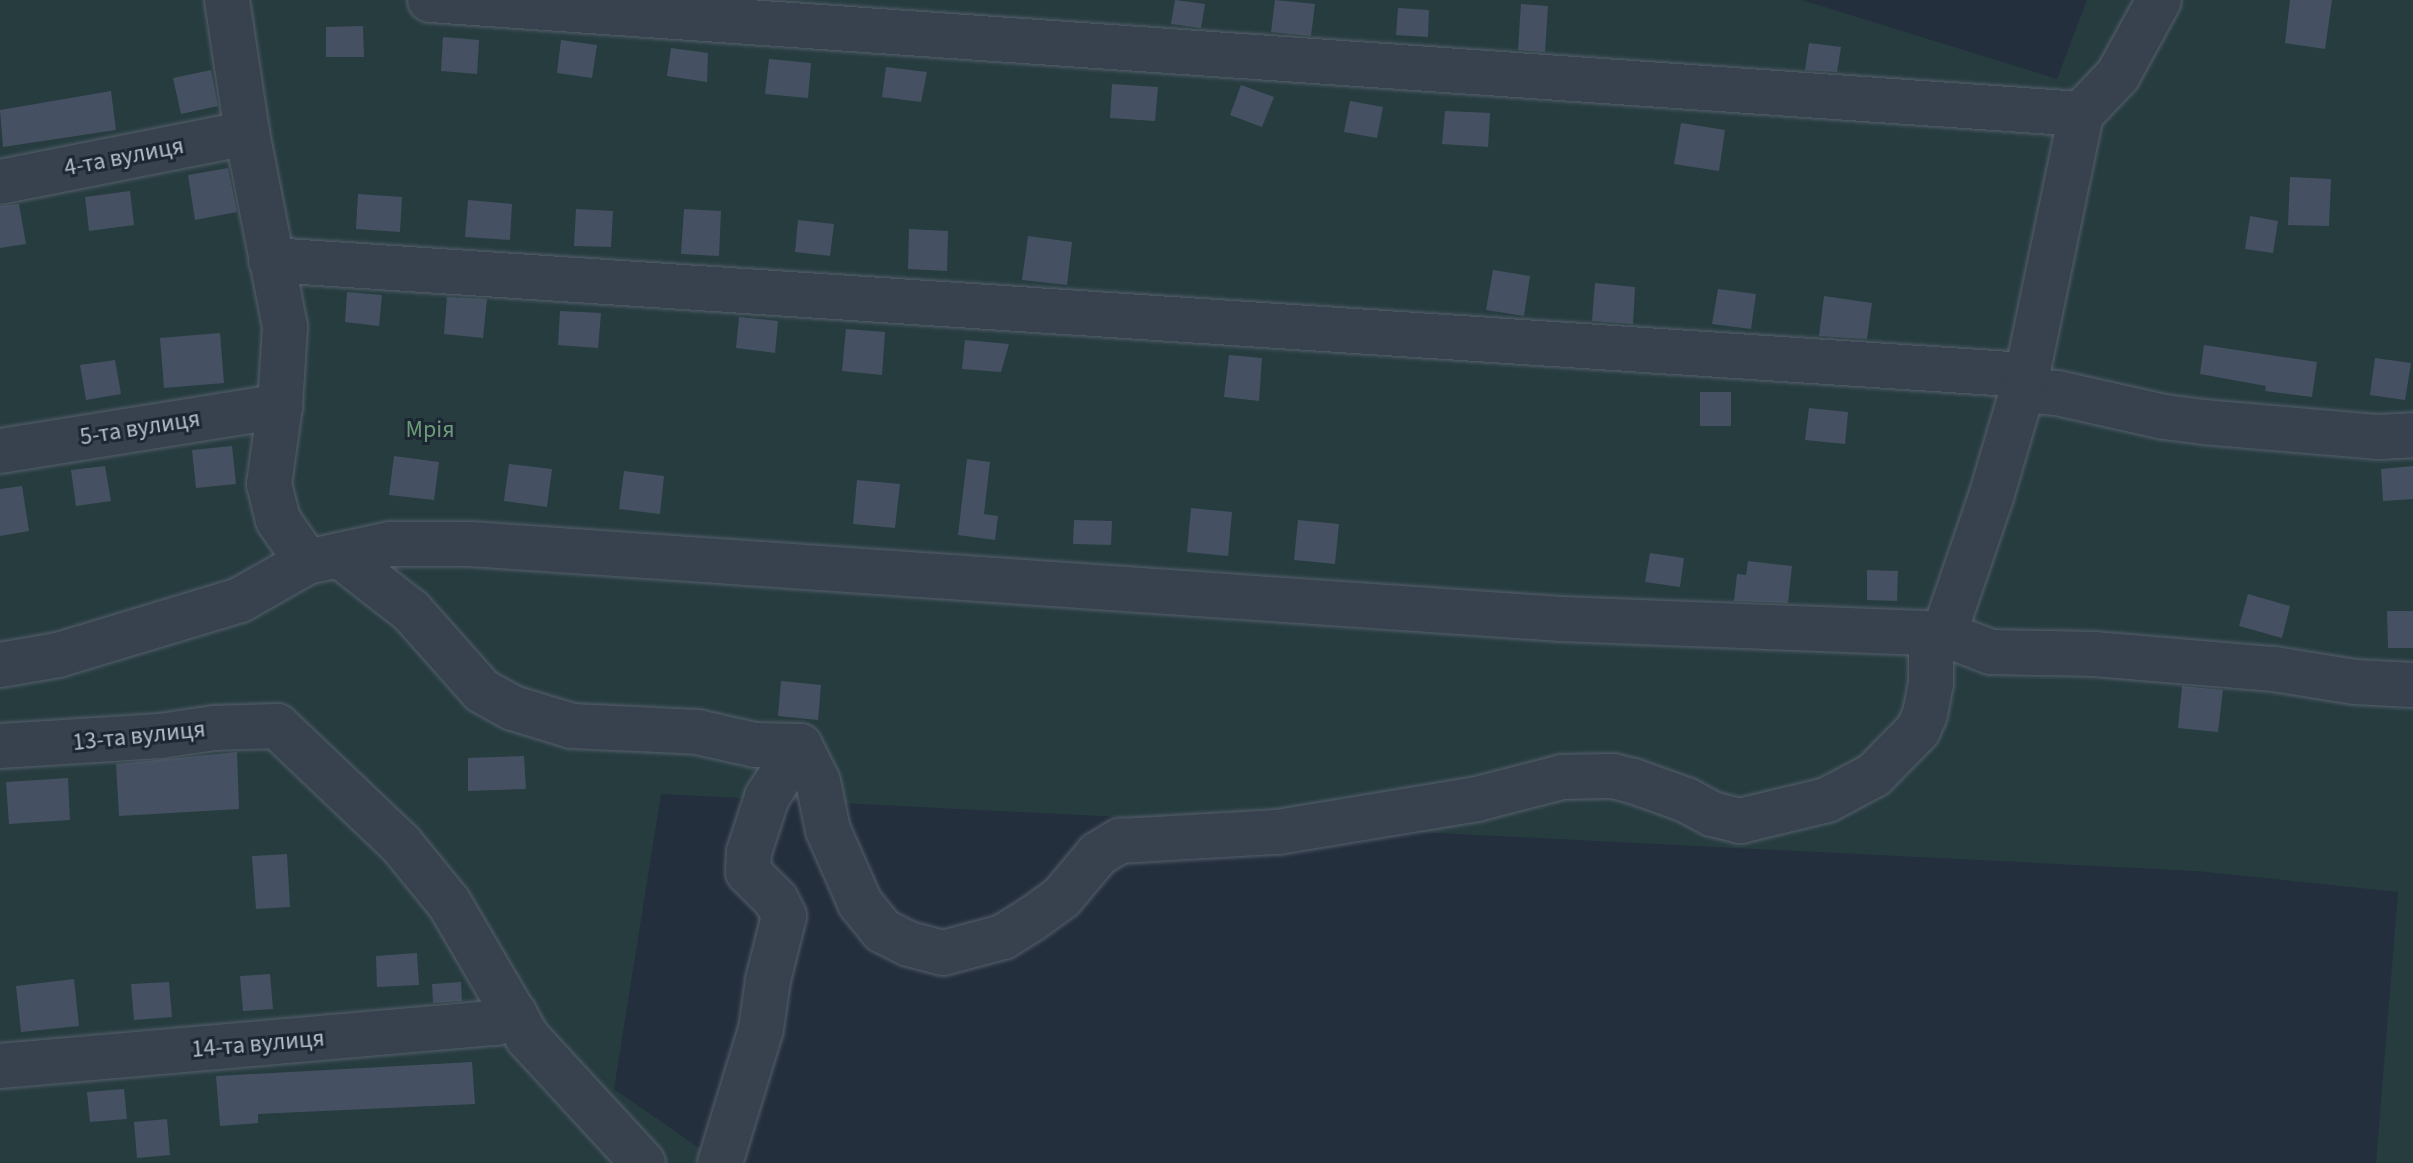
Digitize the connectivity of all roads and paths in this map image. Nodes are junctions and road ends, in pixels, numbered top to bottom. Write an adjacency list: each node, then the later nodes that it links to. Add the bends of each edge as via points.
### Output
1 (227, 0): 5 (street)
2 (430, 0): 4 (street)
3 (2159, 0): 4 (street, via 2118,75)
4 (2081, 114): 8 (street)
5 (247, 133): 6 (street, 4-та вулиця); 7 (street)
6 (0, 182)
7 (271, 260): 8 (street); 9 (street, via 285,327)
8 (2024, 382): 10 (street, via 2164,417 2379,437); 13 (street)
9 (280, 406): 11 (street, 5-та вулиця); 12 (street, via 269,484 278,520)
10 (2413, 435)
11 (0, 451)
12 (323, 559): 13 (street, via 390,544 470,544 1561,619); 14 (street, via 240,600 58,655); 17 (street, via 411,611 482,691 513,708 572,726 697,732 755,745)
13 (1944, 634): 15 (street, via 1991,652 2094,654); 17 (street, via 1931,653 1931,683 1918,730 1874,775 1827,800 1740,821 1613,776 1562,777 1477,799 1278,832 1120,841 1098,854 1062,897 1032,919 1003,937 943,953 883,931 860,903)
14 (0, 665)
15 (2413, 685)
16 (0, 746): 18 (street, 13-та вулиця, via 277,726 400,843 449,903)
17 (800, 746): 21 (street, via 767,797 749,852 748,872 784,916 761,1029)
18 (515, 1015): 19 (street, 14-та вулиця, via 496,1023); 20 (street, via 528,1038)
19 (0, 1066)
20 (643, 1163)
21 (720, 1163)

